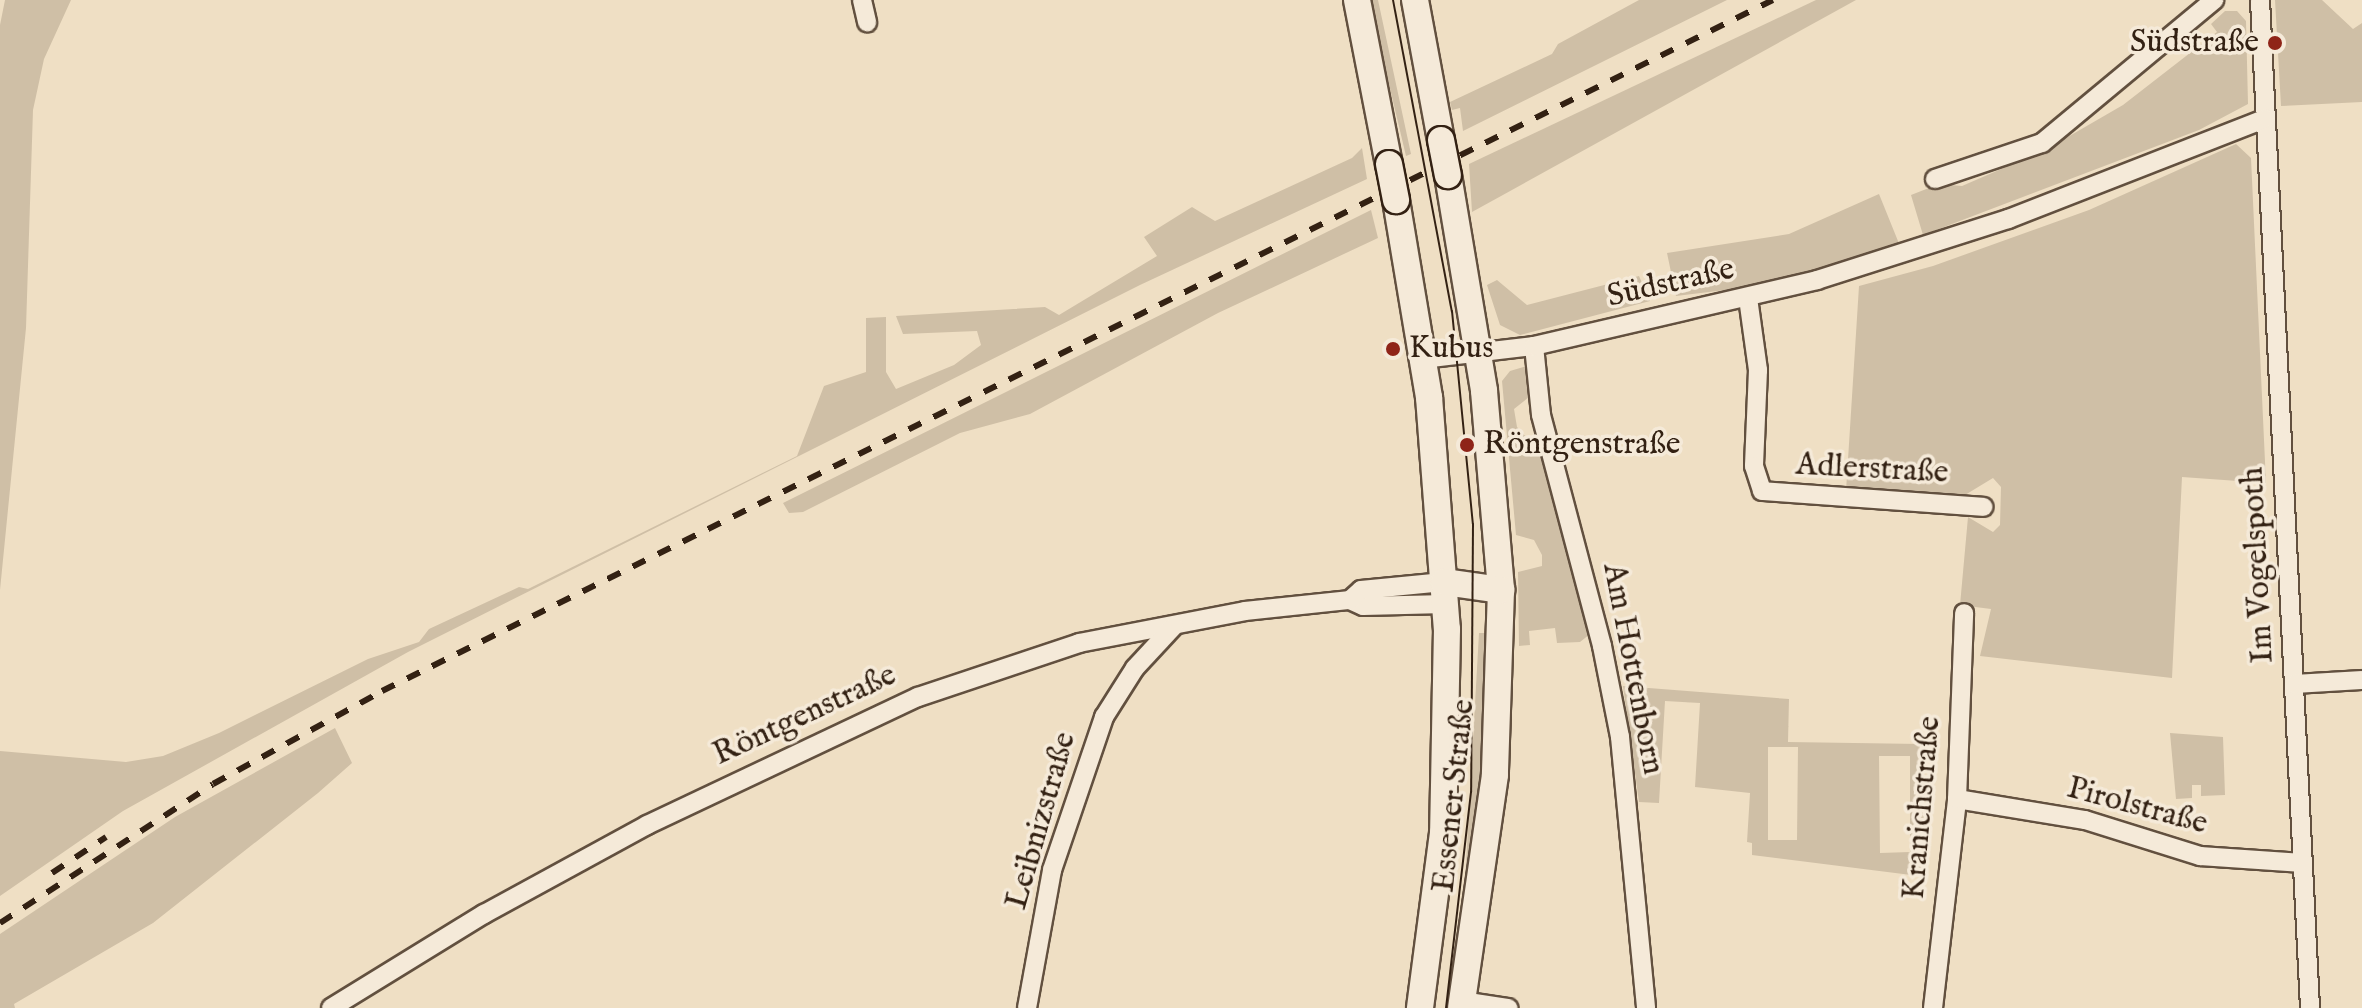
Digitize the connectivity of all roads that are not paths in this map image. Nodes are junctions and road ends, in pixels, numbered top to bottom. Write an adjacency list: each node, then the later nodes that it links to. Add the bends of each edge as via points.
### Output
1 (862, 0): 6 (street)
2 (1357, 0): 12 (main road, Essener Straße, bridge)
3 (1415, 0): 11 (main road, Essener Straße, bridge)
4 (2214, 0): 8 (street, via 2042,143)
5 (2260, 0): 7 (street)
6 (867, 22)
7 (2265, 119): 9 (street, Südstraße, via 1993,224); 19 (street, Im Vogelspoth)
8 (1935, 179)
9 (1748, 298): 10 (street, Südstraße); 13 (street, Adlerstraße, via 1758,370 1754,466 1762,491)
10 (1534, 346): 11 (street, Südstraße); 27 (street, Am Hottenborn, via 1541,415 1599,633 1620,737)
11 (1478, 353): 12 (street, Südstraße); 14 (main road, Essener Straße)
12 (1423, 359): 15 (main road, Essener Straße)
13 (1983, 507)
14 (1501, 590): 15 (main road); 22 (main road, Essener Straße, via 1495,775)
15 (1445, 593): 17 (street, Röntgenstraße, via 1361,590 1350,600); 25 (main road, Essener Straße, via 1443,833)
16 (1964, 613): 20 (street, Kranichstraße)
17 (1174, 626): 23 (street, Röntgenstraße, via 1003,665 825,738 607,847); 24 (street, Leibnizstraße, via 1135,668 1104,717 1052,870)
18 (2362, 680): 19 (street)
19 (2295, 684): 21 (street, Im Vogelspoth)
20 (1957, 799): 21 (street, Pirolstraße, via 2085,820 2200,856); 28 (street, Kranichstraße)
21 (2303, 863): 29 (street, Im Vogelspoth)
22 (1461, 1005): 26 (street)
23 (331, 1008)
24 (1027, 1008)
25 (1420, 1008)
26 (1508, 1008)
27 (1646, 1008)
28 (1933, 1008)
29 (2310, 1008)

